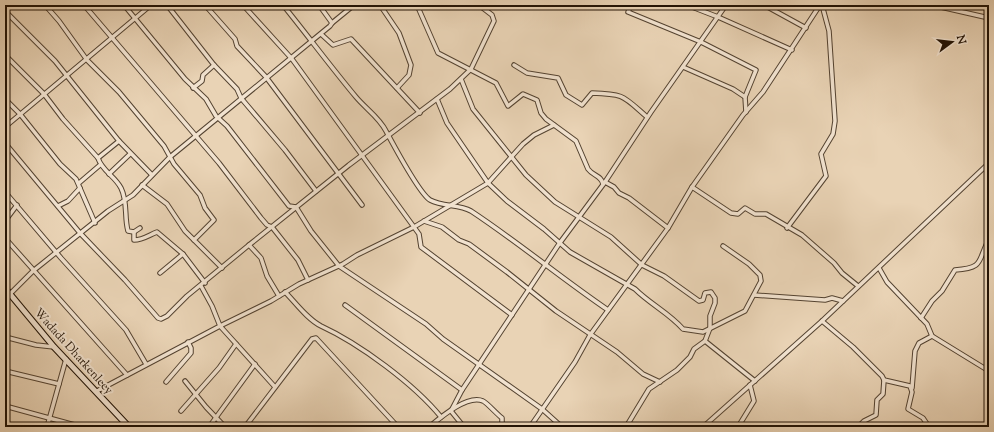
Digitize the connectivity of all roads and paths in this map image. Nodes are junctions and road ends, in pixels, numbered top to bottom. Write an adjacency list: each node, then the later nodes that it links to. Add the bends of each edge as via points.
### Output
1 (45, 5): 33 (street)
2 (84, 5): 27 (street)
3 (124, 5): 22 (street)
4 (151, 5): 22 (street)
5 (167, 5): 34 (street)
6 (205, 5): 39 (street, via 235,39 237,46)
7 (243, 5): 32 (street)
8 (283, 5): 28 (street)
9 (319, 5): 24 (street)
10 (354, 5): 24 (street)
11 (380, 5): 42 (street, via 398,33 411,65 410,74)
12 (417, 5): 37 (street, via 438,53)
13 (479, 5): 37 (street, via 492,15 494,20)
14 (631, 5): 29 (street, via 628,12)
15 (687, 5): 21 (street)
16 (726, 5): 21 (street)
17 (764, 5): 25 (street)
18 (821, 5): 25 (street); 91 (street, via 829,31 835,121 833,134 821,154 826,176)
19 (932, 5): 23 (street)
20 (5, 11): 38 (street)
21 (718, 17): 29 (street); 30 (street)
22 (136, 18): 27 (street); 41 (street)
23 (989, 18)
24 (332, 24): 26 (street)
25 (806, 28): 30 (street)
26 (321, 34): 28 (street); 42 (street, via 333,45 351,40)
27 (112, 38): 33 (street); 55 (street)
28 (311, 41): 32 (street); 56 (street, via 357,98 374,114)
29 (701, 42): 36 (street); 44 (street, via 756,70)
30 (792, 50): 49 (street)
31 (5, 55): 43 (street)
32 (292, 59): 39 (street); 60 (street)
33 (87, 60): 38 (street); 62 (street, via 119,92 164,146)
34 (214, 65): 41 (street); 45 (street, via 234,85)
35 (514, 65): 51 (street, via 527,73 558,78 566,95 582,105 592,93 617,94)
36 (683, 67): 44 (street); 51 (street)
37 (471, 69): 40 (street); 53 (street, via 496,83 508,106 523,94 537,100 541,113)
38 (66, 75): 43 (street); 57 (street)
39 (266, 77): 45 (street); 66 (street)
40 (461, 79): 47 (street); 61 (street, via 473,109)
41 (193, 88): 52 (street, via 206,99)
42 (397, 88): 48 (street)
43 (44, 94): 50 (street); 63 (street)
44 (745, 97): 49 (street)
45 (241, 98): 52 (street); 75 (street)
46 (5, 99): 50 (street)
47 (437, 99): 48 (street); 70 (street, via 447,123)
48 (420, 112): 56 (street)
49 (746, 112): 73 (street)
50 (20, 114): 54 (street); 69 (street, via 60,164)
51 (647, 117): 71 (street)
52 (218, 118): 55 (street); 82 (street, via 289,206)
53 (554, 125): 61 (street, via 534,135); 71 (street, via 576,141 588,169)
54 (5, 127)
55 (196, 136): 62 (street); 87 (street, via 261,218)
56 (388, 136): 60 (street); 81 (street, via 430,200)
57 (119, 141): 59 (street); 63 (street)
58 (5, 143): 80 (street)
59 (130, 154): 67 (street); 68 (street)
60 (363, 155): 66 (street); 88 (street)
61 (512, 156): 70 (street); 83 (street, via 526,174 555,202)
62 (170, 157): 68 (street); 96 (street, via 200,194 205,208 214,220)
63 (98, 158): 65 (street)
64 (989, 163): 106 (street)
65 (100, 165): 67 (street); 69 (street)
66 (339, 173): 75 (street); 79 (street)
67 (109, 174): 77 (street, via 119,183)
68 (152, 175): 72 (street)
69 (79, 183): 74 (street)
70 (488, 183): 81 (street); 97 (street)
71 (604, 183): 83 (street); 90 (street, via 614,187)
72 (142, 185): 77 (street); 96 (street, via 167,204)
73 (692, 187): 90 (street); 91 (street, via 731,213 738,214 745,208 755,214 766,214)
74 (80, 188): 80 (street, via 68,201); 86 (street)
75 (316, 191): 82 (street)
76 (5, 192): 78 (street)
77 (125, 200): 86 (street); 92 (street, via 128,232)
78 (17, 205): 84 (street); 100 (street)
79 (362, 205)
80 (58, 206): 93 (street)
81 (449, 206): 85 (street); 104 (street, via 469,210 523,246)
82 (296, 207): 87 (street); 103 (street, via 311,231)
83 (580, 216): 97 (street); 102 (street, via 611,237)
84 (5, 221)
85 (424, 221): 88 (street); 115 (street, via 442,227 469,244)
86 (95, 223): 93 (street)
87 (272, 227): 98 (street); 109 (street, via 298,260)
88 (414, 227): 103 (street); 124 (street, via 419,234 421,247)
89 (140, 228): 92 (street)
90 (668, 228): 102 (street)
91 (787, 228): 113 (street, via 802,235)
92 (134, 232): 101 (street, via 134,240 143,239 157,232)
93 (80, 233): 100 (street); 112 (street, via 158,318 167,316)
94 (5, 238): 107 (street)
95 (989, 239): 125 (street, via 980,262 969,269 955,270)
96 (194, 240): 105 (street)
97 (559, 244): 104 (street); 111 (street, via 581,260)
98 (249, 246): 105 (street); 119 (street, via 261,258 267,276)
99 (723, 246): 118 (street, via 760,275 761,281)
100 (56, 252): 107 (street); 137 (street, via 126,330)
101 (182, 254): 108 (street); 110 (street)
102 (642, 265): 111 (street); 128 (street, via 664,276 699,301 703,300 705,293 711,292 715,298)
103 (339, 266): 109 (street); 139 (street, via 426,324)
104 (546, 266): 115 (street); 123 (street)
105 (222, 268): 110 (street)
106 (879, 268): 113 (street); 125 (street, via 887,282)
107 (33, 271): 117 (street); 142 (street)
108 (160, 272)
109 (308, 280): 116 (street)
110 (205, 283): 112 (street)
111 (628, 285): 123 (street); 128 (street, via 677,321 683,329 703,332)
112 (201, 286): 127 (street)
113 (858, 286): 121 (street)
114 (5, 288): 117 (main road, Wadada Dharkenleey)
115 (530, 290): 124 (street); 129 (street)
116 (286, 292): 119 (street); 159 (street, via 306,314 392,372)
117 (10, 294): 120 (street); 135 (main road, Wadada Dharkenleey)
118 (754, 295): 121 (street, via 825,300 832,298); 128 (street, via 745,311)
119 (279, 296): 127 (street)
120 (5, 301)
121 (843, 301): 126 (street)
122 (345, 305): 152 (street)
123 (608, 310): 129 (street)
124 (512, 315): 139 (street)
125 (921, 318): 130 (street)
126 (822, 321): 144 (street, via 853,347); 145 (street)
127 (220, 326): 133 (street); 134 (street)
128 (710, 328): 132 (street)
129 (590, 335): 147 (street, via 617,352 643,374); 156 (street, via 575,362)
130 (932, 336): 141 (street); 151 (street, via 919,342 915,351)
131 (5, 338): 135 (street)
132 (705, 341): 145 (street); 147 (street, via 694,349 677,370)
133 (188, 342): 137 (street); 146 (street, via 191,353)
134 (236, 344): 138 (street); 154 (street)
135 (54, 347): 136 (main road, Wadada Dharkenleey)
136 (66, 359): 148 (street); 153 (main road, Wadada Dharkenleey)
137 (146, 364): 142 (street)
138 (255, 364): 150 (street); 161 (street)
139 (479, 364): 152 (street); 156 (street)
140 (5, 371): 148 (street)
141 (989, 371)
142 (127, 375): 153 (street)
143 (185, 380): 154 (street)
144 (884, 380): 151 (street); 177 (street, via 883,394 876,404 876,415)
145 (755, 381): 149 (street)
146 (166, 382)
147 (660, 382): 174 (street, via 649,389)
148 (59, 384): 160 (street)
149 (750, 385): 175 (street); 176 (street, via 754,402)
150 (275, 387): 167 (street); 168 (street, via 312,339 316,338)
151 (912, 388): 178 (street, via 908,409 923,418)
152 (462, 390): 158 (street)
153 (97, 391): 164 (main road, Wadada Dharkenleey)
154 (195, 395): 157 (street); 161 (street)
155 (5, 406): 160 (street)
156 (542, 409): 172 (street); 173 (street)
157 (181, 411)
158 (451, 411): 159 (street); 170 (street); 171 (street, via 470,399 484,401 502,418)
159 (441, 417): 169 (street)
160 (50, 418): 162 (street); 163 (street)
161 (216, 418): 165 (street); 166 (street)
162 (47, 427)
163 (82, 427)
164 (130, 427)
165 (209, 427)
166 (225, 427)
167 (246, 427)
168 (398, 427)
169 (429, 427)
170 (464, 427)
171 (499, 427)
172 (530, 427)
173 (562, 427)
174 (626, 427)
175 (703, 427)
176 (738, 427)
177 (858, 427)
178 (929, 427)

